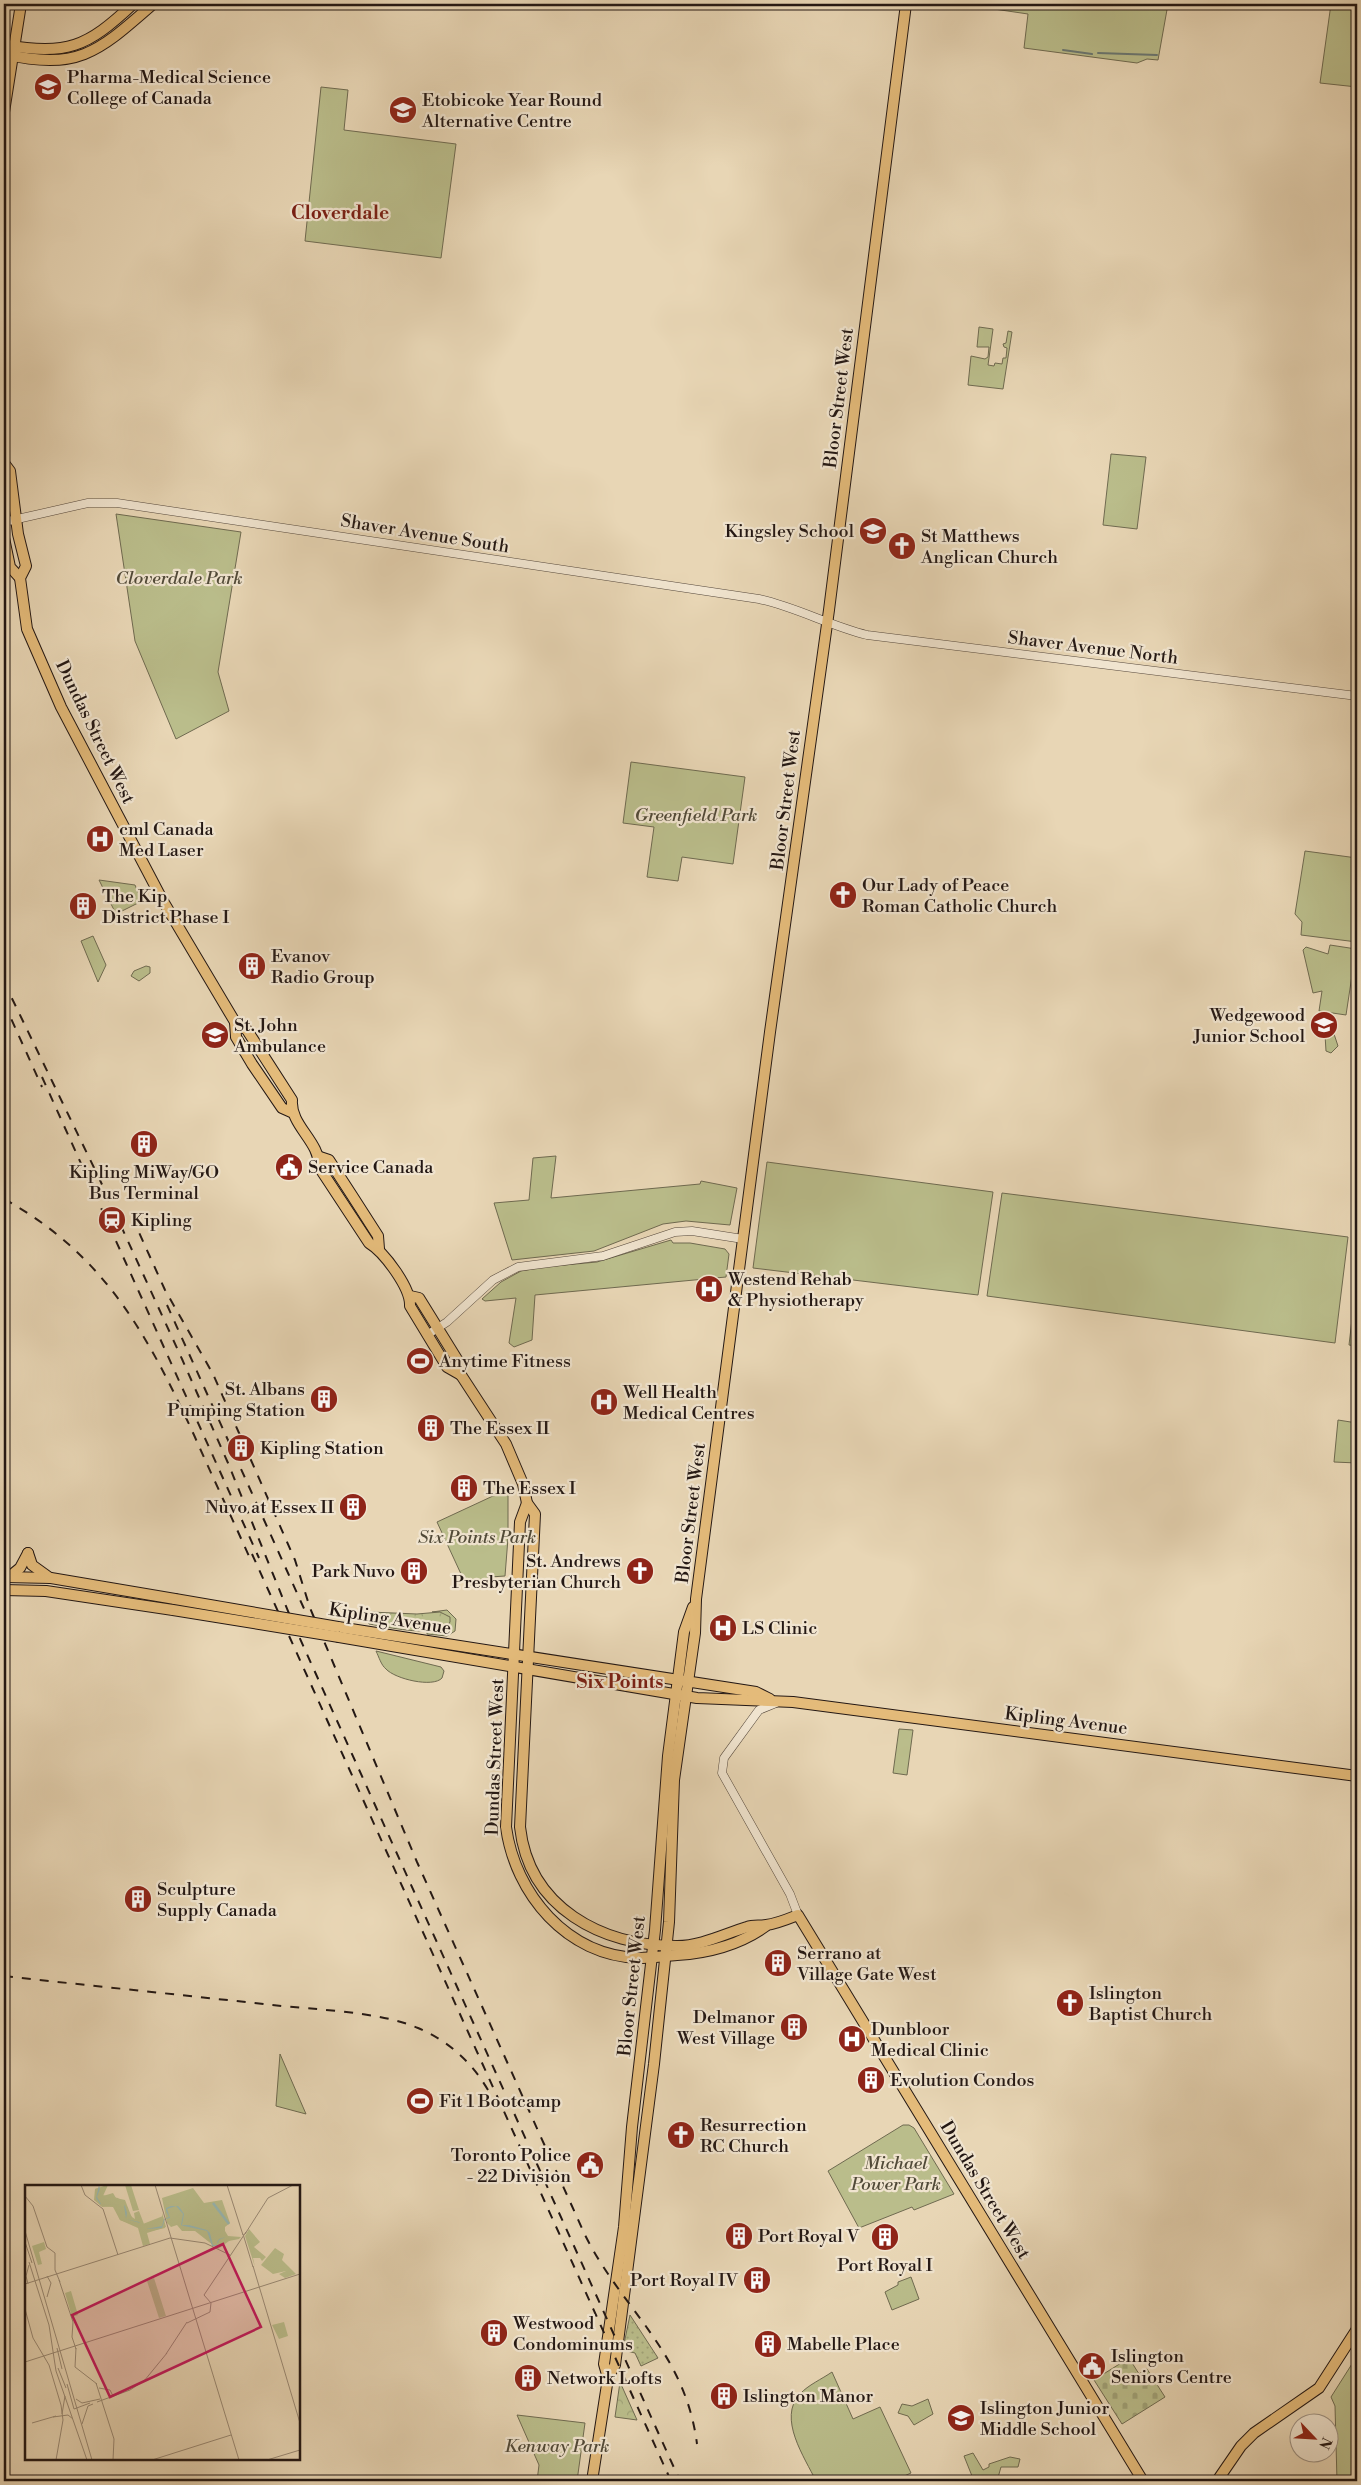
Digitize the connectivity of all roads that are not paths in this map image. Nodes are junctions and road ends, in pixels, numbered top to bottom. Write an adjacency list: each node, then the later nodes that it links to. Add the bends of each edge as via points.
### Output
1 (21, 4): 5 (main road)
2 (133, 4): 5 (main road, via 103,31 77,45 50,51)
3 (152, 4): 5 (main road, via 100,48 72,59 46,61)
4 (906, 4): 12 (main road, Bloor Street West)
5 (8, 50): 6 (main road)
6 (4, 112)
7 (4, 463): 8 (main road, Dundas Street West, via 10,471)
8 (16, 521): 9 (street, Shaver Avenue South); 11 (main road, Dundas Street West, via 26,566); 12 (street, Shaver Avenue South, via 88,503 117,503 758,599 796,609)
9 (4, 522)
10 (4, 538): 11 (main road, Dundas Street West, via 10,567)
11 (20, 578): 15 (main road, Dundas Street West, via 28,629 61,707 167,909 236,1022 247,1030 292,1100 291,1112 320,1157 319,1167 369,1243 379,1249)
12 (827, 622): 13 (street, Shaver Avenue North, via 874,636); 14 (main road, Bloor Street West)
13 (1357, 696)
14 (743, 1239): 16 (street, via 675,1232 603,1256 518,1267 493,1280); 29 (main road, Bloor Street West, via 696,1599 696,1633)
15 (410, 1296): 16 (main road, Dundas Street West, via 419,1298); 17 (main road, Dundas Street West, via 410,1306)
16 (438, 1328): 17 (street); 18 (main road, Dundas Street West, via 458,1361)
17 (427, 1335): 18 (main road, Dundas Street West, via 447,1367)
18 (461, 1375): 19 (main road, Dundas Street West, via 506,1444 523,1484)
19 (527, 1503): 25 (main road, Dundas Street West, via 520,1522); 26 (main road, Dundas Street West, via 535,1514)
20 (6, 1577): 21 (main road, Kipling Avenue); 21 (main road, via 20,1568 28,1553 32,1564)
21 (51, 1578): 23 (main road, Kipling Avenue)
22 (4, 1590): 23 (main road, Kipling Avenue, via 46,1591)
23 (174, 1605): 24 (main road, Kipling Avenue, bridge)
24 (382, 1640): 25 (main road, Kipling Avenue); 27 (main road, Kipling Avenue)
25 (514, 1656): 26 (main road, Kipling Avenue); 27 (main road, Dundas Street West)
26 (529, 1658): 28 (main road, Dundas Street West); 29 (main road, Kipling Avenue)
27 (513, 1668): 28 (main road, Kipling Avenue); 39 (main road, Dundas Street West, via 506,1827 510,1852 519,1876 540,1908 574,1937 610,1952 638,1958)
28 (528, 1670): 30 (main road, Kipling Avenue); 36 (main road, Dundas Street West, via 520,1827 527,1860 551,1898 582,1924 610,1936)
29 (683, 1681): 30 (main road, Bloor Street West); 31 (main road, Kipling Avenue, via 756,1692)
30 (681, 1696): 31 (main road, Kipling Avenue, via 752,1702); 36 (main road, Bloor Street West, via 664,1796); 37 (main road, Bloor Street West)
31 (770, 1699): 32 (main road, Kipling Avenue)
32 (793, 1702): 33 (main road, Kipling Avenue); 34 (street, Dundas Street West, via 759,1710 726,1754 721,1770 790,1894)
33 (1357, 1776)
34 (798, 1915): 35 (main road, Dundas Street West); 43 (main road, Dundas Street West)
35 (767, 1925): 37 (main road, Dundas Street West, via 749,1926 699,1943); 38 (main road, Dundas Street West, via 752,1936 718,1948 688,1955)
36 (654, 1944): 37 (main road, Dundas Street West); 39 (main road, Bloor Street West)
37 (666, 1945): 38 (main road, Bloor Street West)
38 (664, 1956): 39 (main road, Dundas Street West); 41 (main road, Bloor Street West, via 626,2286 615,2365)
39 (652, 1957): 41 (main road, Bloor Street West, via 624,2226 604,2364)
40 (1357, 2329): 44 (main road, via 1320,2388 1251,2436)
41 (608, 2378): 42 (main road, Bloor Street West)
42 (593, 2480)
43 (1143, 2481)
44 (1217, 2481)

